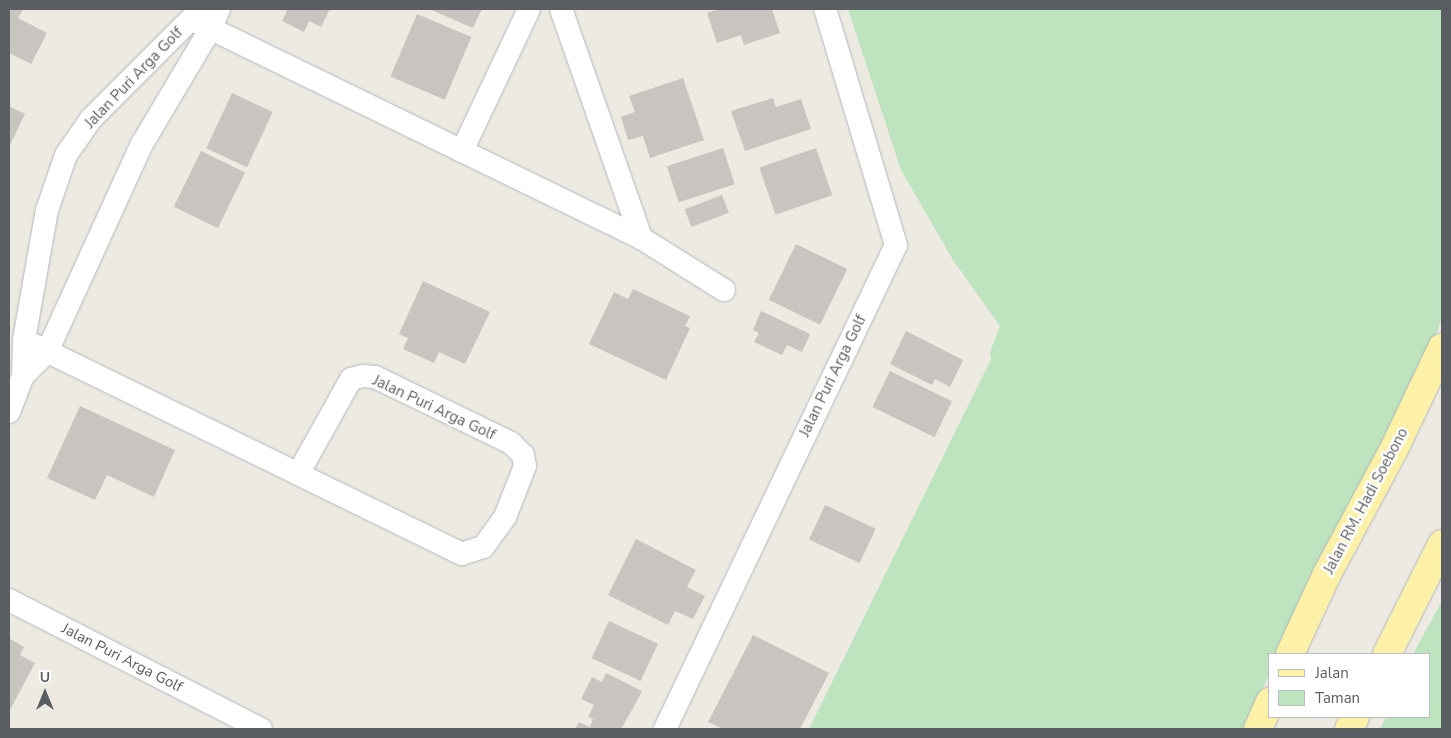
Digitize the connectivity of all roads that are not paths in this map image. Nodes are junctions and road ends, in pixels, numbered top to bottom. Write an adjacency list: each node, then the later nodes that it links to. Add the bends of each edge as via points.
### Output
1 (529, 9): 5 (street)
2 (561, 9): 6 (street)
3 (825, 9): 21 (street, Jalan Puri Arga Golf, via 896,246)
4 (206, 16): 5 (street); 8 (street, Jalan Puri Arga Golf, via 91,119 66,155 47,210); 10 (street, Jalan Puri Arga Golf, via 142,144)
5 (462, 151): 6 (street)
6 (641, 238): 7 (street)
7 (724, 290)
8 (24, 340): 10 (street, Jalan Puri Arga Golf); 11 (street, Jalan Puri Arga Golf)
9 (1442, 348): 16 (main road, Jalan RM. Hadi Soebono)
10 (47, 352): 11 (street, Jalan Puri Arga Golf); 13 (street, Jalan Puri Arga Golf)
11 (23, 376): 12 (street, Jalan Puri Arga Golf)
12 (9, 412)
13 (298, 474): 13 (street, Jalan Puri Arga Golf, via 462,554 483,547 498,530 525,466 523,455 511,443 375,377 363,376 351,379)
14 (1441, 550): 17 (main road)
15 (9, 600): 20 (street, Jalan Puri Arga Golf)
16 (1290, 653)
17 (1388, 653)
18 (1268, 706): 22 (main road)
19 (1355, 718): 23 (main road)
20 (261, 729)
21 (665, 729)
22 (1258, 729)
23 (1349, 729)

